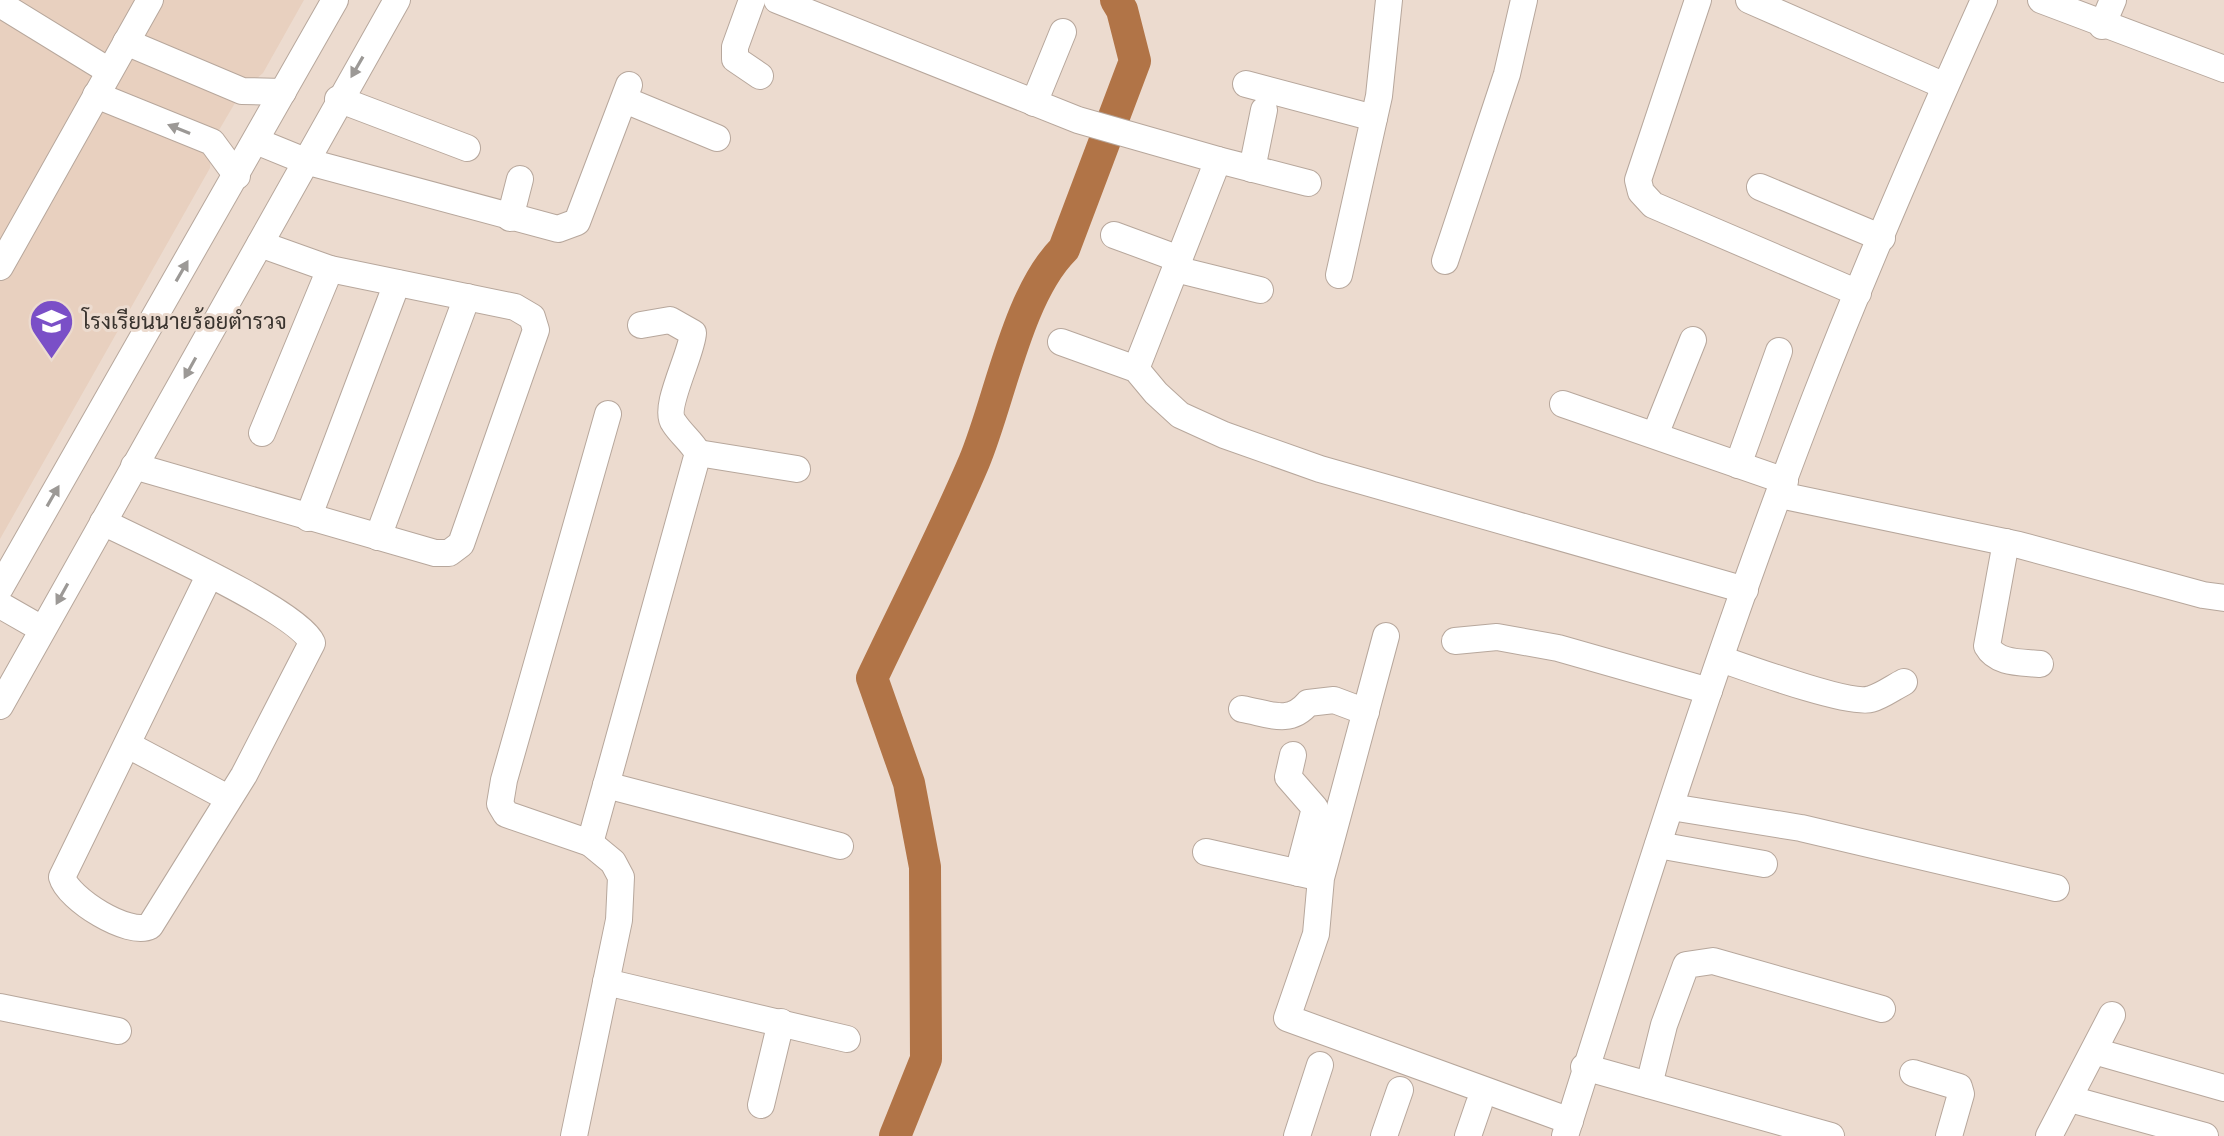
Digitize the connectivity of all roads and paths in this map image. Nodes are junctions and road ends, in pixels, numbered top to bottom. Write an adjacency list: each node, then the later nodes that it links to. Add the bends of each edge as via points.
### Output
1 (150, 0): 16 (street)
2 (335, 0): 22 (street)
3 (397, 0): 24 (street, one-way to 24)
4 (752, 0): 19 (street, via 735,59)
5 (777, 0): 25 (street)
6 (1389, 0): 27 (street)
7 (1524, 0): 42 (street, via 1507,74)
8 (1698, 0): 49 (street, via 1646,150 1638,180 1641,192 1653,205)
9 (1749, 0): 21 (street)
10 (1984, 0): 21 (street)
11 (2041, 0): 14 (street)
12 (2113, 0): 14 (street)
13 (0, 4): 18 (street)
14 (2102, 26): 17 (street)
15 (1063, 32): 25 (street)
16 (126, 42): 18 (street); 22 (street, via 242,91)
17 (2224, 69)
18 (109, 71): 23 (street)
19 (760, 76)
20 (1246, 84): 27 (street)
21 (1945, 86): 40 (street)
22 (283, 92): 29 (street)
23 (96, 95): 34 (street, one-way to 23, via 212,142); 44 (street)
24 (338, 99): 30 (street); 32 (street)
25 (1034, 103): 31 (street)
26 (1264, 110): 33 (street)
27 (1374, 118): 46 (street)
28 (717, 138): 38 (street, via 627,92 577,222 558,229)
29 (256, 141): 32 (street); 34 (street)
30 (467, 148)
31 (1218, 160): 33 (street); 43 (street)
32 (305, 161): 38 (street); 41 (street)
33 (1252, 169): 36 (street)
34 (237, 176): 70 (street, one-way to 34)
35 (520, 179): 38 (street)
36 (1308, 183)
37 (1760, 187): 40 (street)
38 (510, 218)
39 (1114, 235): 43 (street)
40 (1882, 238): 49 (street)
41 (260, 244): 45 (street); 62 (street, one-way to 62)
42 (1445, 261)
43 (1177, 264): 48 (street); 55 (street)
44 (0, 267)
45 (330, 269): 47 (street); 58 (street)
46 (1339, 275)
47 (397, 283): 50 (street); 65 (street)
48 (1260, 290)
49 (1858, 293): 64 (street)
50 (467, 297): 67 (street); 67 (street, via 515,307 532,317 536,330 461,544 443,554)
51 (641, 325): 60 (street, via 670,320 693,333 670,411 673,423)
52 (1693, 340): 59 (street)
53 (1061, 342): 55 (street)
54 (1779, 351): 61 (street)
55 (1136, 369): 71 (street, via 1180,415 1224,435 1320,469)
56 (1563, 404): 59 (street)
57 (608, 414): 89 (street, via 500,804 506,814)
58 (262, 433)
59 (1655, 435): 61 (street)
60 (698, 453): 63 (street); 86 (street)
61 (1738, 465): 64 (street)
62 (134, 466): 65 (street); 66 (street)
63 (797, 469)
64 (1782, 488): 68 (street); 71 (street)
65 (308, 518): 67 (street)
66 (103, 522): 69 (street); 74 (street, one-way to 74)
67 (378, 537)
68 (2006, 542): 72 (street); 78 (street, via 1987,646 2006,661)
69 (209, 576): 84 (street); 87 (street, via 291,620 312,643)
70 (0, 588)
71 (1745, 590): 77 (street)
72 (2224, 598)
73 (0, 605): 74 (street)
74 (42, 629): 81 (street)
75 (1386, 636): 83 (street)
76 (1455, 641): 80 (street, via 1497,637 1558,648)
77 (1721, 659): 79 (street, via 1840,699 1869,700); 80 (street)
78 (2040, 664)
79 (1904, 682)
80 (1709, 691): 88 (street)
81 (0, 706)
82 (1242, 709): 83 (street, via 1286,717 1299,714 1308,703 1334,700)
83 (1366, 712): 94 (street)
84 (128, 745): 87 (street); 87 (street, via 62,877 65,889 128,929 150,926)
85 (1293, 755): 94 (street, via 1288,777 1315,808)
86 (606, 785): 89 (street); 91 (street)
87 (228, 798)
88 (1671, 807): 90 (street); 95 (street, via 1801,828)
89 (590, 843): 96 (street, via 613,862 621,877 619,920)
90 (1658, 845): 93 (street); 105 (street)
91 (840, 846)
92 (1206, 852): 94 (street)
93 (1764, 864)
94 (1309, 875): 113 (street, via 1316,934 1289,1021)
95 (2056, 888)
96 (606, 982): 100 (street); 114 (street)
97 (0, 1007): 101 (street)
98 (1882, 1009): 107 (street, via 1713,961 1686,965)
99 (2112, 1015): 103 (street)
100 (781, 1022): 102 (street); 112 (street)
101 (118, 1031)
102 (847, 1039)
103 (2094, 1051): 108 (street); 110 (street)
104 (1320, 1065): 115 (street)
105 (1584, 1067): 107 (street); 113 (street)
106 (1913, 1073): 119 (street, via 1959,1087)
107 (1649, 1085): 118 (street)
108 (2224, 1088)
109 (1400, 1090): 116 (street)
110 (2070, 1099): 120 (street); 121 (street)
111 (1479, 1104): 117 (street)
112 (761, 1105)
113 (1567, 1128)
114 (574, 1136)
115 (1297, 1136)
116 (1384, 1136)
117 (1468, 1136)
118 (1831, 1136)
119 (1949, 1136)
120 (2049, 1136)
121 (2205, 1136)

